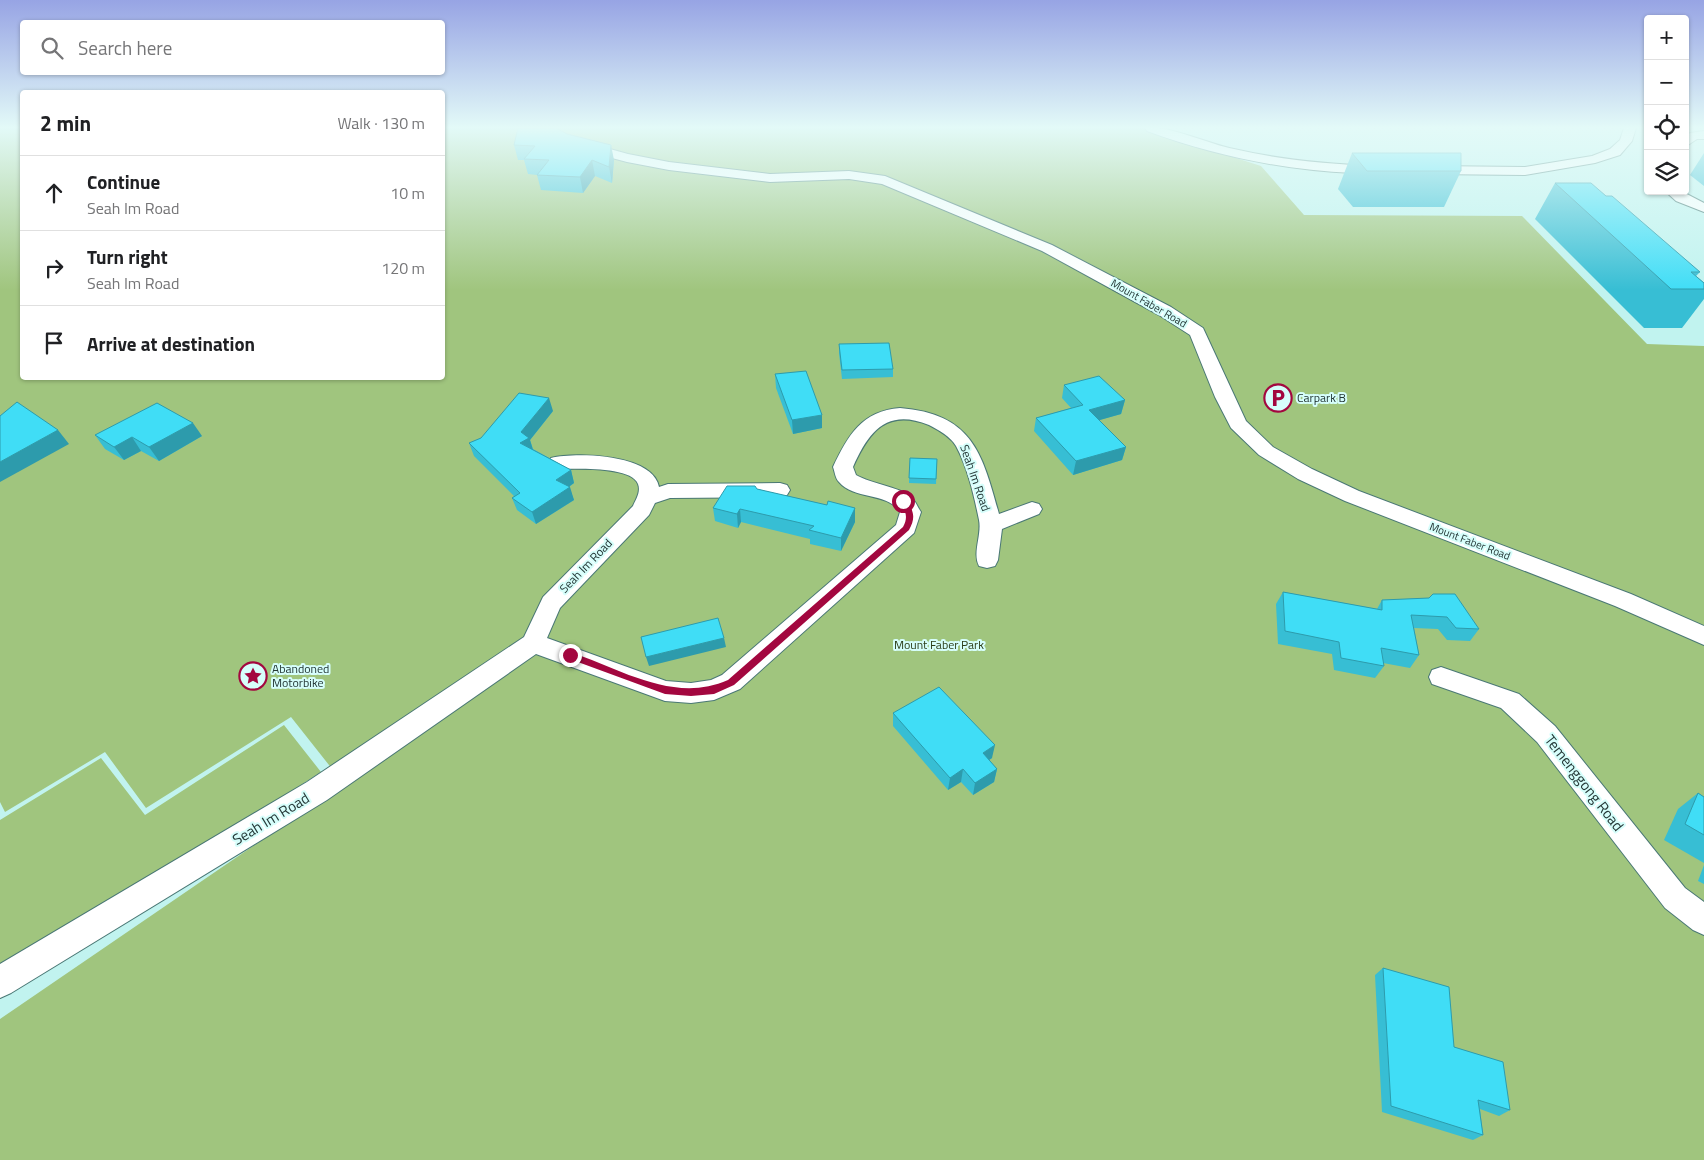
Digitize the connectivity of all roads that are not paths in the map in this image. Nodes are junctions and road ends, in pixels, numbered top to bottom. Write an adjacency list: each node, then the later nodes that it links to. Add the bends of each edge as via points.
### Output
1 (890, 182): 10 (street, Mount Faber Road, via 1047,248 1165,311 1197,332 1238,424 1266,451 1305,474 1352,496 1623,600)
2 (1677, 195): 3 (street)
3 (1704, 208)
4 (558, 463): 6 (street, via 618,464 634,469 646,478)
5 (780, 490): 6 (street, via 668,491)
6 (650, 498): 11 (street, Seah Im Road, via 551,603)
7 (1032, 508): 8 (street, Seah Im Road)
8 (991, 525): 9 (street, Seah Im Road); 11 (street, Seah Im Road, via 964,442 939,423 911,414 890,414 872,422 850,450 842,468 849,482 903,501 908,507 910,522 731,682 714,690 691,693 665,691)
9 (987, 560)
10 (1704, 636)
11 (533, 642): 14 (street, Seah Im Road, via 317,791)
12 (1441, 677): 13 (street, Temenggong Road, via 1510,702 1546,734 1675,898)
13 (1704, 920)
14 (0, 982)

